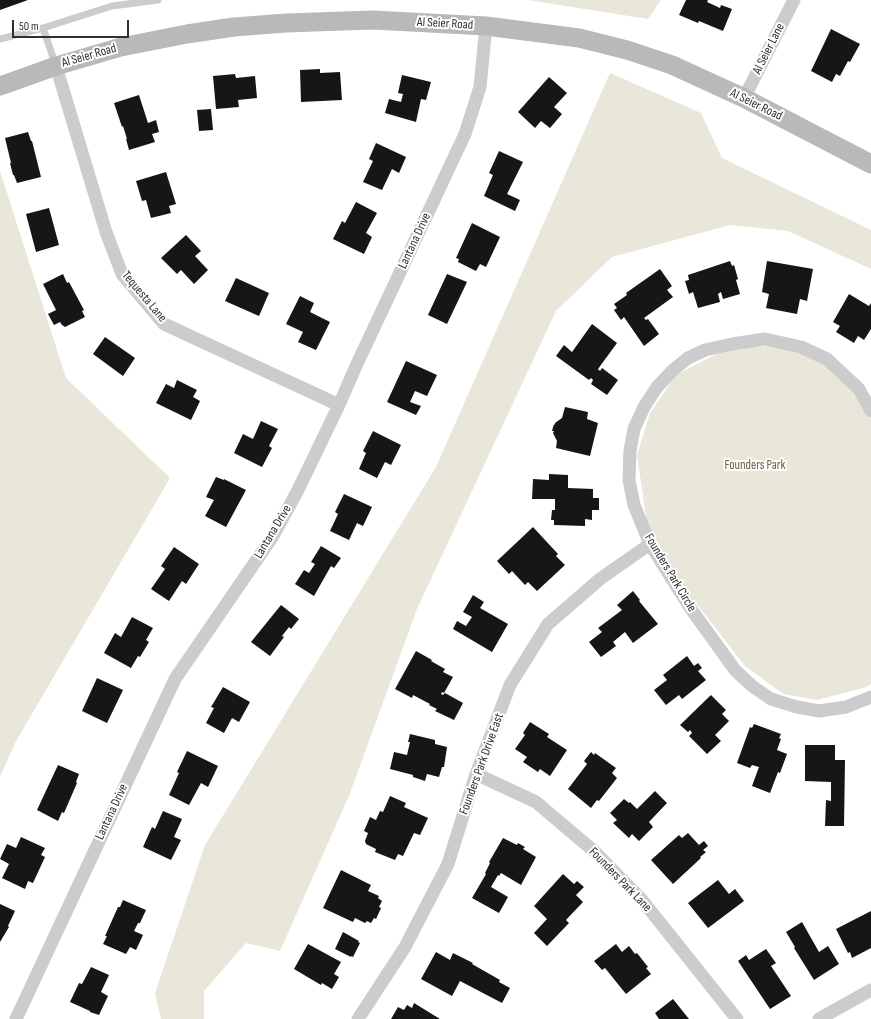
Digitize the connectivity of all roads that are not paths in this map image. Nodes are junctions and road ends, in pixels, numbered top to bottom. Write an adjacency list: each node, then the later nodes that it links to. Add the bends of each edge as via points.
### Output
1 (158, 0): 4 (lane, via 112,6)
2 (794, 0): 8 (street, Al Seier Lane)
3 (486, 26): 6 (street, Al Seier Road, via 373,20 249,26 187,34 121,47); 8 (street, Al Seier Road, via 579,38 626,50 672,65); 10 (street, Lantana Drive, via 480,87 465,134)
4 (43, 28): 5 (lane); 6 (lane)
5 (0, 39)
6 (56, 66): 7 (street, Al Seier Road); 10 (street, Tequesta Lane, via 106,232 122,274 164,324)
7 (0, 86)
8 (744, 98): 9 (street, Al Seier Road)
9 (871, 164)
10 (339, 405): 16 (street, Lantana Drive, via 273,536 175,678)
11 (871, 411): 12 (street, Founders Park Circle, via 859,389 827,359 801,348 765,339 705,350 688,358 657,386 634,429 629,480 634,505)
12 (650, 544): 13 (street, Founders Park Circle, via 691,609 735,670 752,686 771,699 819,711 846,707); 14 (street, Founders Park Drive East, via 600,579 548,624 510,686)
13 (871, 697)
14 (476, 774): 17 (street, Founders Park Drive East, via 448,864 405,947); 18 (street, Founders Park Lane, via 536,802 594,852 642,900)
15 (871, 990): 19 (street)
16 (16, 1019)
17 (358, 1019)
18 (737, 1019)
19 (819, 1019)

